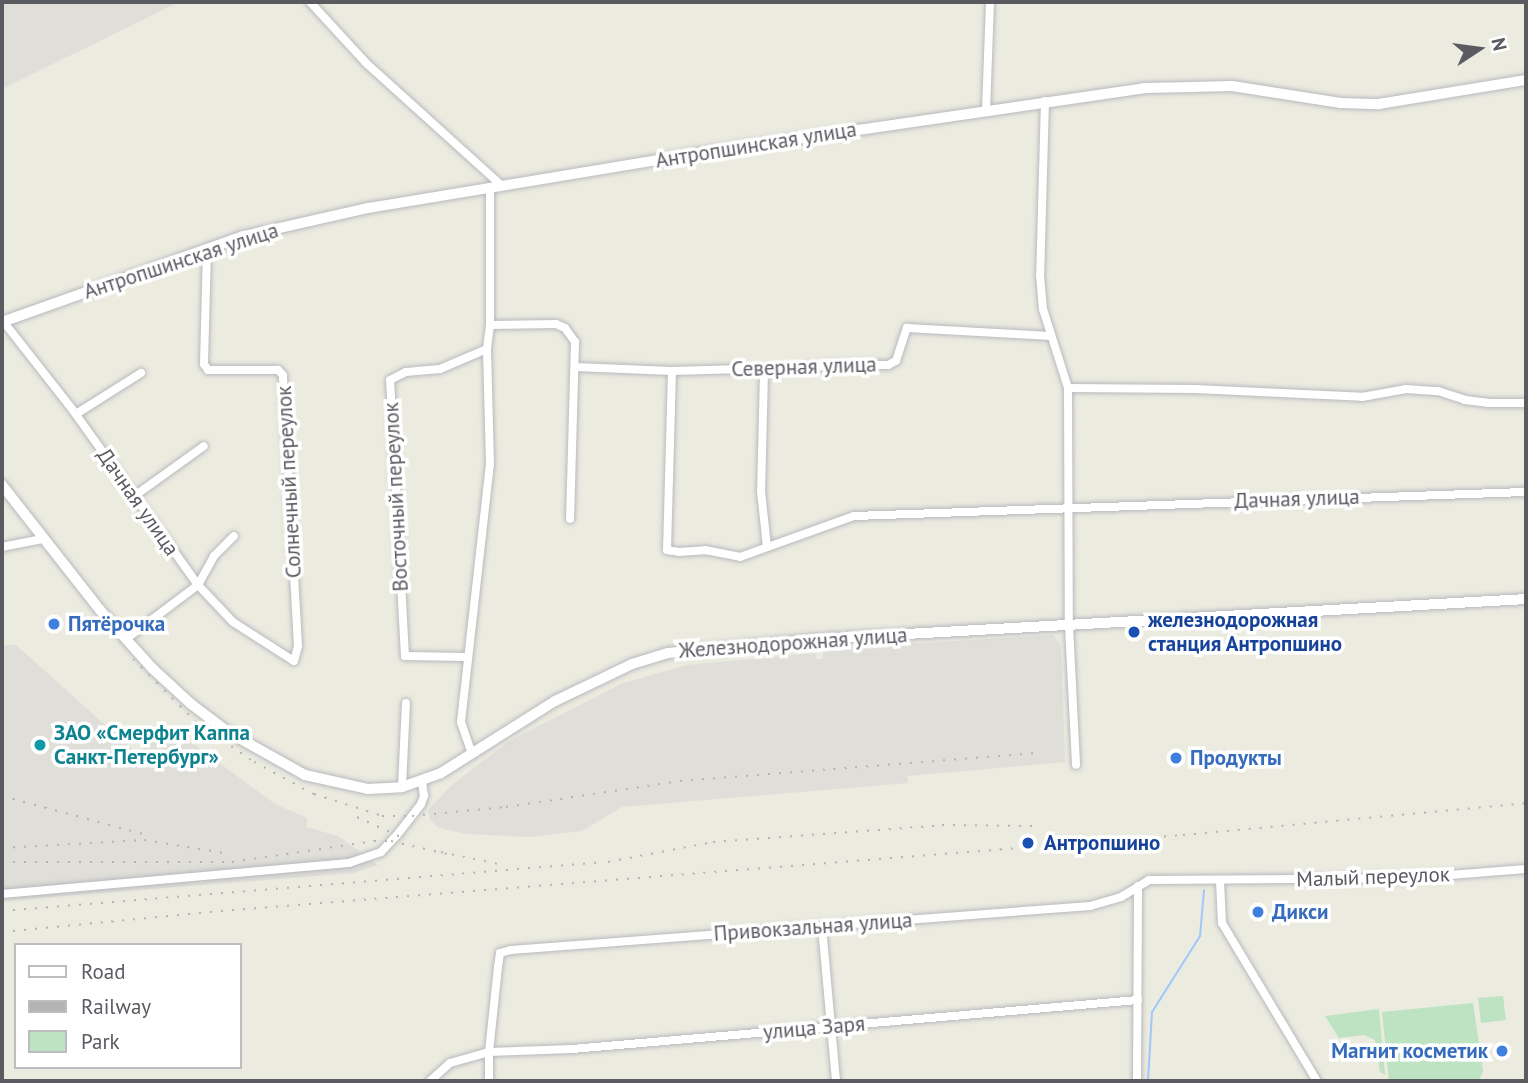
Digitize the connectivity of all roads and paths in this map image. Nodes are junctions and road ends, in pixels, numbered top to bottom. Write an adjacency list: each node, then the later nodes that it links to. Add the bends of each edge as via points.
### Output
1 (310, 2): 6 (street, via 366,63)
2 (989, 2): 5 (street)
3 (1526, 80): 4 (street, Антропшинская улица, via 1379,104 1341,103 1232,86 1181,85)
4 (1045, 101): 5 (street, Антропшинская улица); 11 (street, via 1040,275)
5 (986, 111): 6 (street, Антропшинская улица)
6 (502, 186): 7 (street, Антропшинская улица)
7 (490, 187): 8 (street, Антропшинская улица, via 368,208); 10 (street)
8 (207, 248): 9 (street, Антропшинская улица); 35 (street, Солнечный переулок, via 204,364 208,370 278,370 283,374 298,646)
9 (2, 322): 19 (street, Дачная улица)
10 (490, 325): 12 (street); 13 (street, via 556,324 565,328 575,342)
11 (1051, 336): 15 (street, Северная улица, via 907,328 896,360 888,365); 17 (street)
12 (487, 349): 34 (street, via 490,464); 34 (street, Восточный переулок, via 440,369 395,374 390,380 405,656)
13 (575, 367): 14 (street, Северная улица); 25 (street)
14 (673, 371): 15 (street, Северная улица); 29 (street, via 667,550 740,556)
15 (764, 372): 29 (street, via 761,491)
16 (141, 373): 19 (street)
17 (1068, 388): 18 (street, via 1362,397 1406,389 1488,403); 24 (street)
18 (1526, 403)
19 (76, 414): 23 (street, Дачная улица)
20 (204, 446): 23 (street)
21 (2, 485): 27 (street, Железнодорожная улица)
22 (1526, 492): 24 (street, Дачная улица)
23 (133, 496): 30 (street, Дачная улица)
24 (1068, 510): 29 (street, Дачная улица, via 854,516); 32 (street)
25 (570, 519)
26 (234, 536): 30 (street, via 214,556)
27 (42, 539): 28 (street); 33 (street, Железнодорожная улица)
28 (2, 547)
29 (767, 547)
30 (198, 585): 33 (street); 35 (street, Дачная улица, via 233,622)
31 (1526, 599): 32 (street, Железнодорожная улица)
32 (1069, 626): 37 (street, Железнодорожная улица, via 818,639 668,653 632,664 555,701); 38 (street)
33 (126, 639): 40 (street, Железнодорожная улица, via 191,704 263,753 305,775 335,784 368,789)
34 (467, 657): 37 (street, via 461,722)
35 (294, 661)
36 (406, 703): 40 (street)
37 (472, 754): 39 (street, Железнодорожная улица)
38 (1076, 765)
39 (422, 781): 40 (street, Железнодорожная улица); 44 (street, via 421,804 395,837 381,852 349,863)
40 (402, 787)
41 (1526, 869): 42 (street, Малый переулок, via 1412,878)
42 (1220, 881): 43 (street, Привокзальная улица, via 1149,880); 53 (street, via 1222,923)
43 (1138, 886): 45 (street, Привокзальная улица, via 1121,897 1090,906); 46 (street)
44 (2, 894)
45 (822, 927): 47 (street); 48 (street, Привокзальная улица, via 500,953)
46 (1138, 1000): 47 (street, улица Заря); 52 (street)
47 (830, 1027): 48 (street, улица Заря); 51 (street)
48 (489, 1052): 49 (street, улица Заря, via 450,1063); 50 (street)
49 (430, 1081)
50 (489, 1081)
51 (836, 1081)
52 (1137, 1081)
53 (1317, 1081)

